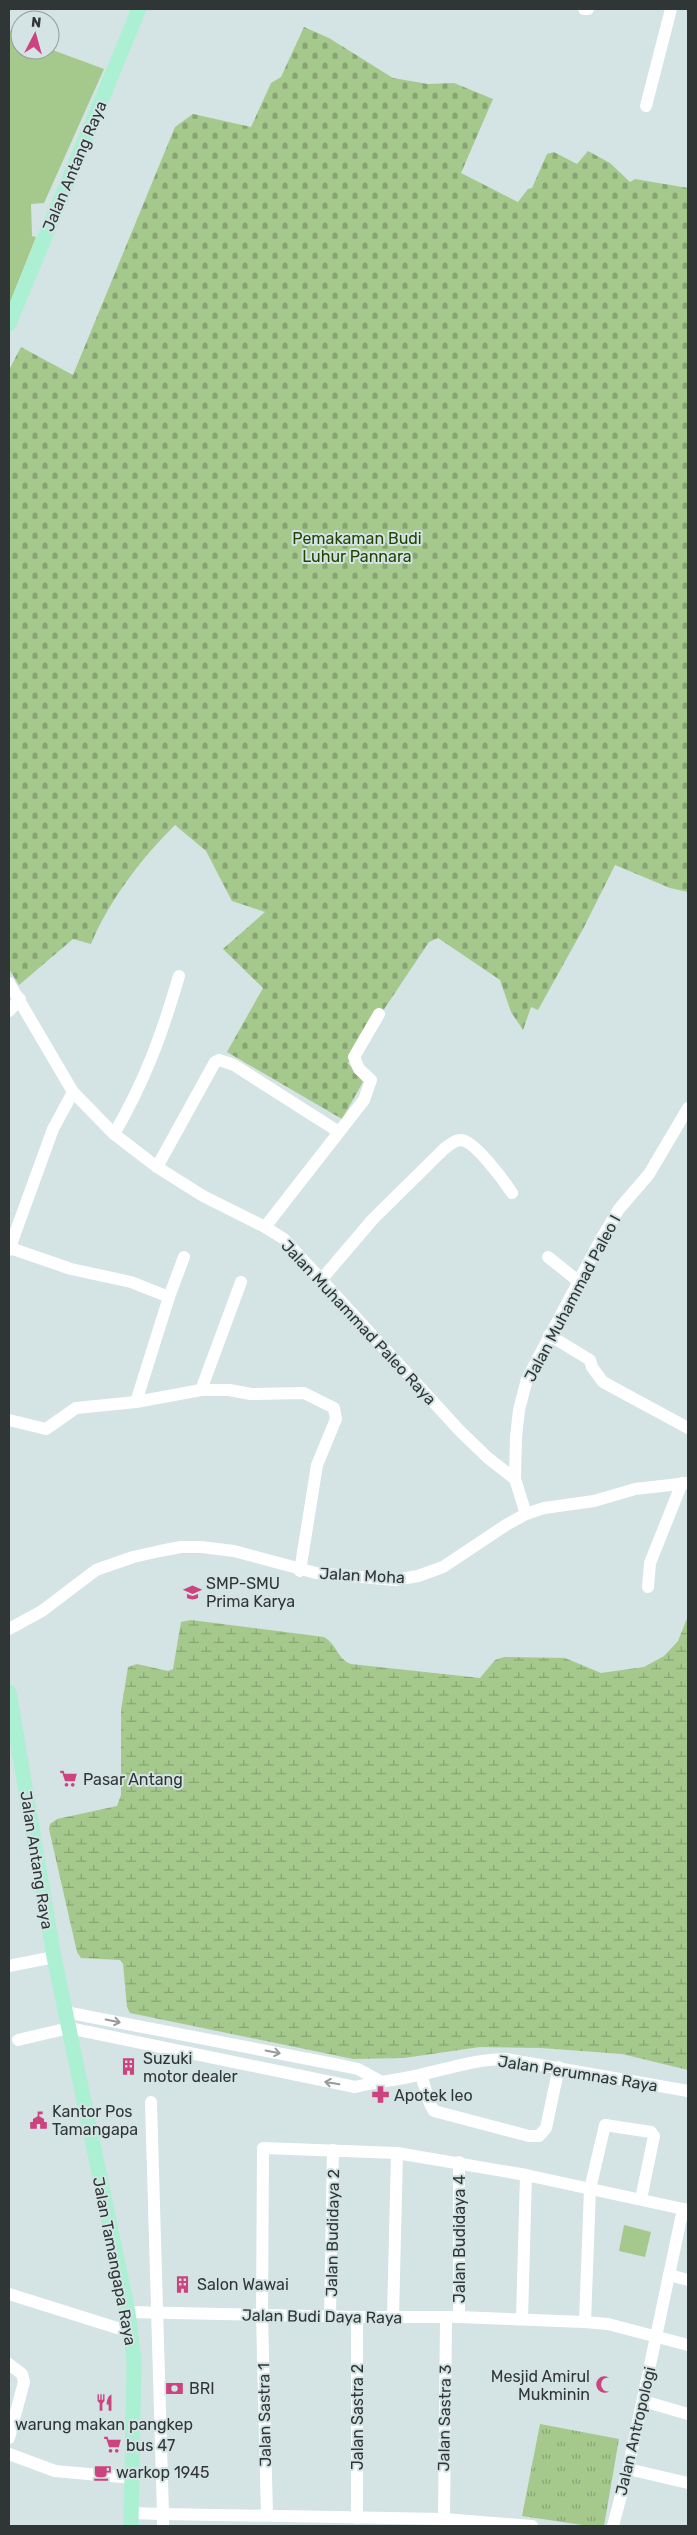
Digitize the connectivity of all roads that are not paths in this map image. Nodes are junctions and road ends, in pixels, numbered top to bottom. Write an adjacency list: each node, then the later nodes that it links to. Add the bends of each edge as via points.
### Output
1 (139, 9): 6 (main road, Jalan Antang Raya)
2 (584, 9): 3 (street)
3 (588, 9)
4 (670, 9): 5 (street)
5 (646, 106)
6 (9, 324)
7 (179, 976): 15 (street, via 151,1063)
8 (9, 983): 9 (street, Jalan Muhammad Paleo Raya)
9 (20, 999): 10 (street); 12 (street, Jalan Muhammad Paleo Raya)
10 (9, 1011)
11 (379, 1014): 14 (street, via 354,1058 371,1084 364,1100)
12 (73, 1092): 15 (street, Jalan Muhammad Paleo Raya); 19 (street, via 49,1140)
13 (688, 1108): 23 (street, Jalan Muhammad Paleo I, via 649,1174 619,1209)
14 (339, 1132): 16 (street, via 234,1065 219,1060); 18 (street)
15 (114, 1134): 16 (street, Jalan Muhammad Paleo Raya)
16 (157, 1168): 18 (street, Jalan Muhammad Paleo Raya, via 203,1196)
17 (512, 1193): 22 (street, via 471,1144 455,1141 373,1219)
18 (265, 1227): 22 (street, Jalan Muhammad Paleo Raya, via 284,1239)
19 (9, 1249): 25 (street, via 71,1269 131,1282)
20 (184, 1257): 25 (street)
21 (548, 1257): 23 (street)
22 (321, 1280): 31 (street, Jalan Muhammad Paleo Raya, via 460,1431)
23 (578, 1281): 26 (street, Jalan Muhammad Paleo I)
24 (240, 1282): 27 (street)
25 (169, 1297): 28 (street)
26 (549, 1335): 30 (street, via 590,1360 604,1382); 31 (street, Jalan Muhammad Paleo I, via 523,1393 516,1437)
27 (201, 1390): 28 (street); 34 (street, via 251,1394 304,1393 334,1408 336,1419 317,1465)
28 (136, 1402): 29 (street, via 76,1408 46,1429)
29 (9, 1420)
30 (688, 1428)
31 (515, 1479): 33 (street)
32 (685, 1483): 33 (street, Jalan Moha, via 635,1489 594,1501 544,1508); 35 (street, via 670,1508 650,1563)
33 (526, 1514): 34 (street, Jalan Moha, via 443,1567 418,1576 395,1580)
34 (300, 1570): 36 (street, Jalan Moha, via 234,1551 191,1547 160,1551 96,1570 42,1610)
35 (648, 1587)
36 (9, 1629)
37 (9, 1692): 38 (main road, Jalan Antang Raya)
38 (13, 1735): 39 (main road, Jalan Antang Raya)
39 (54, 1957): 40 (street); 41 (main road, Jalan Antang Raya)
40 (9, 1966)
41 (65, 2012): 42 (main road, Jalan Antang Raya); 46 (street, one-way to 46, via 358,2069)
42 (69, 2028): 43 (street); 46 (street, Jalan Perumnas Raya, one-way to 42, via 355,2087); 61 (main road, Jalan Tamangapa Raya)
43 (18, 2040)
44 (559, 2067): 45 (street, Jalan Perumnas Raya, via 483,2059); 45 (street, via 546,2128 539,2136 434,2111); 47 (street, Jalan Perumnas Raya)
45 (421, 2075): 46 (street, Jalan Perumnas Raya)
46 (380, 2081)
47 (688, 2091)
48 (151, 2102): 60 (street)
49 (333, 2150): 50 (street); 62 (street, Jalan Sastra 1, via 263,2148); 63 (street, Jalan Budidaya 2)
50 (397, 2153): 51 (street); 65 (street)
51 (459, 2162): 52 (street); 67 (street, Jalan Budidaya 4)
52 (526, 2175): 53 (street); 68 (street)
53 (590, 2189): 54 (street); 54 (street, via 603,2128 607,2124 651,2132 654,2136); 69 (street)
54 (640, 2199): 55 (street)
55 (686, 2209): 56 (street, Jalan Antropologi)
56 (669, 2275): 57 (street); 71 (street, Jalan Antropologi)
57 (688, 2280)
58 (9, 2282): 59 (street)
59 (9, 2294): 70 (street)
60 (157, 2311): 61 (street, Jalan Budi Daya Raya); 62 (street, Jalan Budi Daya Raya); 85 (street)
61 (128, 2312): 70 (main road, Jalan Tamangapa Raya)
62 (262, 2315): 63 (street, Jalan Budi Daya Raya); 81 (street, Jalan Sastra 1)
63 (330, 2316): 64 (street, Jalan Budi Daya Raya)
64 (357, 2317): 65 (street, Jalan Budi Daya Raya); 82 (street, Jalan Sastra 2)
65 (393, 2317): 66 (street, Jalan Budi Daya Raya)
66 (446, 2317): 67 (street, Jalan Budi Daya Raya); 83 (street, Jalan Sastra 3)
67 (460, 2317): 68 (street, Jalan Budi Daya Raya)
68 (522, 2318): 69 (street, Jalan Budi Daya Raya)
69 (585, 2322): 71 (street, Jalan Budi Daya Raya)
70 (130, 2332): 79 (main road, Jalan Tamangapa Raya, via 134,2361)
71 (656, 2336): 72 (street, Jalan Budi Daya Raya); 74 (street, Jalan Antropologi)
72 (688, 2345)
73 (9, 2364): 76 (street, via 22,2374 24,2382)
74 (643, 2401): 75 (street); 78 (street, Jalan Antropologi)
75 (688, 2414)
76 (9, 2438)
77 (9, 2454): 79 (street, via 55,2471)
78 (628, 2469): 80 (street); 88 (street, Jalan Antropologi)
79 (133, 2478): 84 (main road, Jalan Tamangapa Raya)
80 (688, 2483)
81 (267, 2515): 82 (street); 85 (street)
82 (357, 2518): 83 (street)
83 (444, 2519): 86 (street)
84 (132, 2520): 85 (street)
85 (163, 2520)
86 (517, 2525): 87 (street)
87 (532, 2526)
88 (613, 2526)

